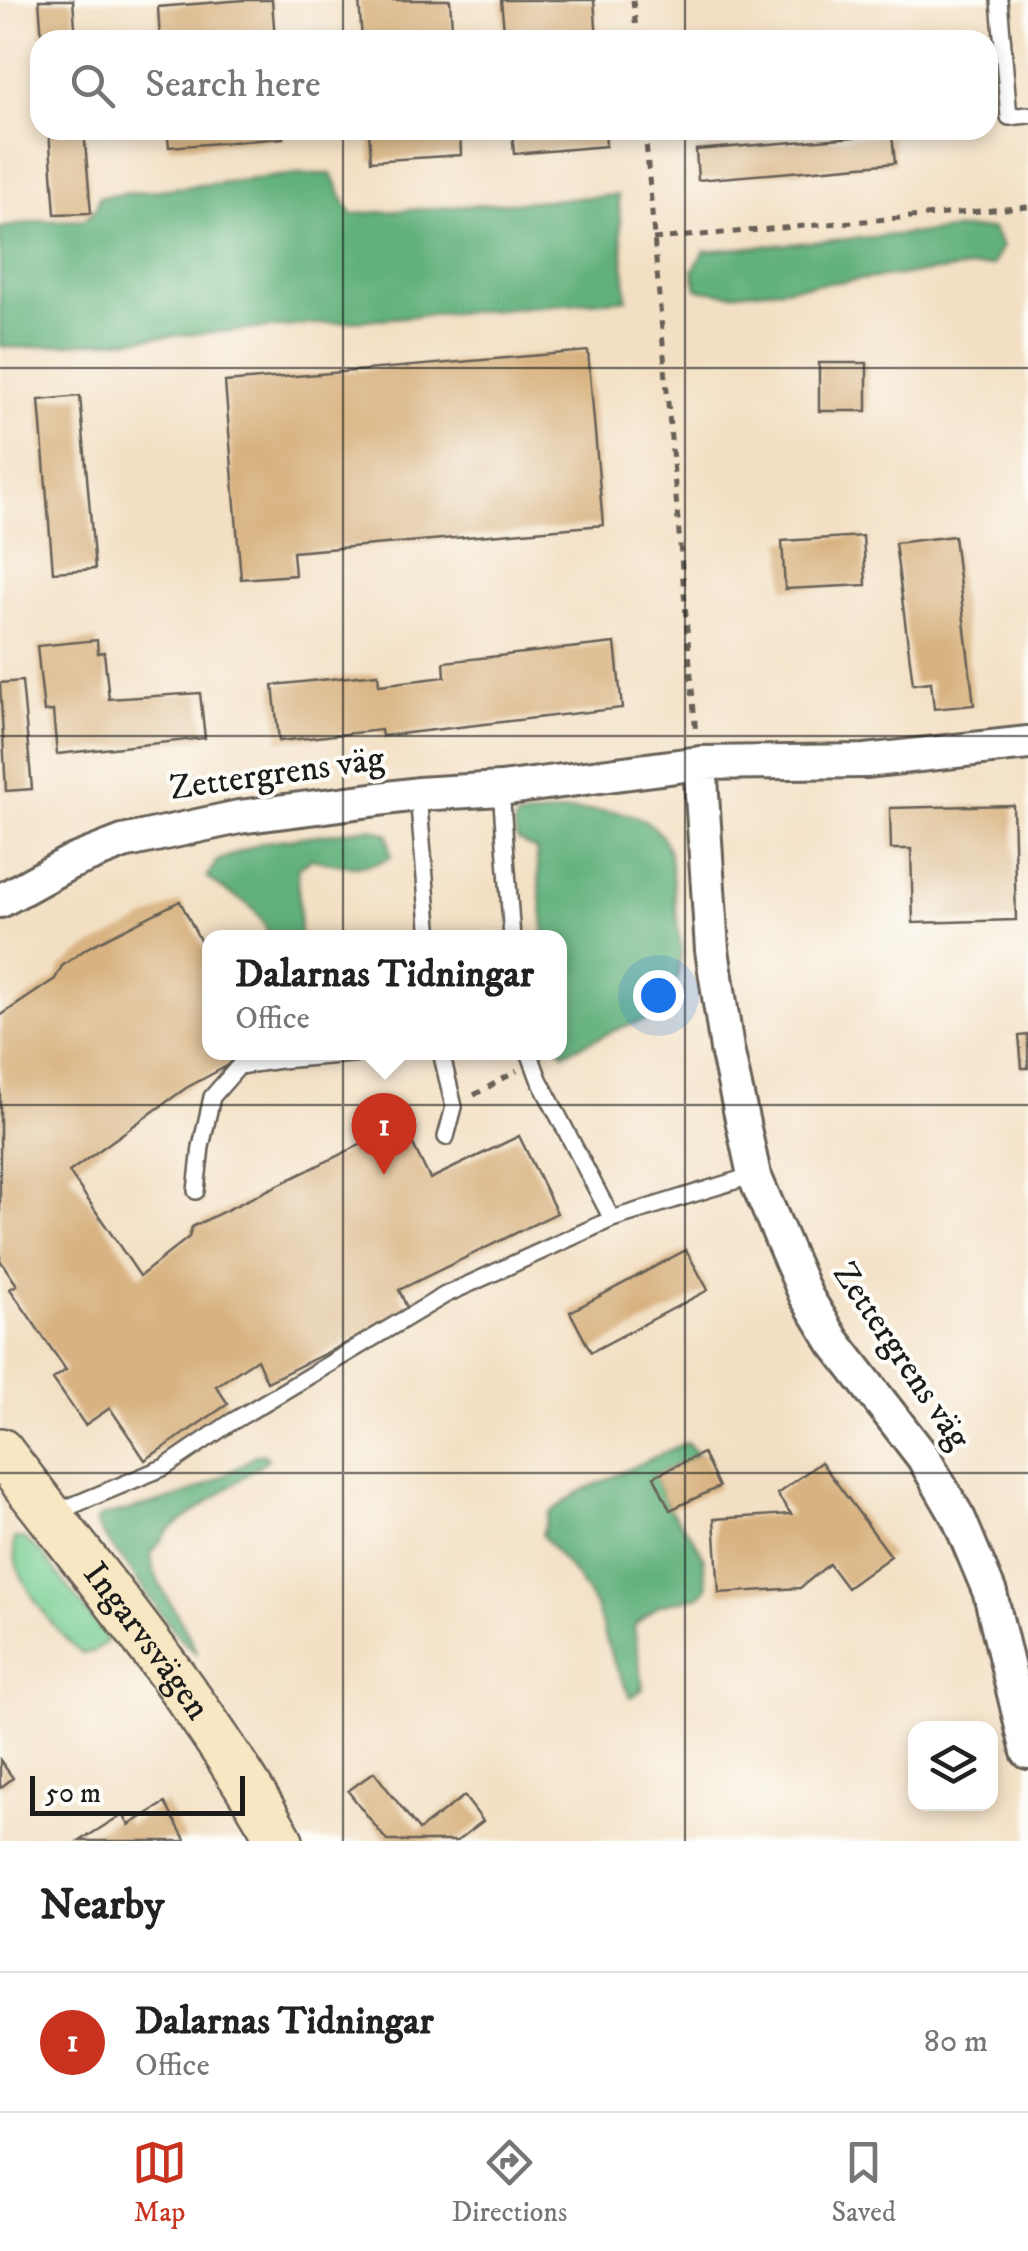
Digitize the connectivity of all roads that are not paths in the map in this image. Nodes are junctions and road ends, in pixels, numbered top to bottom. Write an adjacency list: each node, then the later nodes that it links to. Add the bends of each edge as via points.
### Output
1 (999, 0): 2 (lane, via 1009,116)
2 (1028, 115)
3 (1028, 744): 4 (street, Zettergrens väg, via 865,761)
4 (700, 763): 5 (street, Zettergrens väg); 14 (street, Zettergrens väg, via 712,950)
5 (500, 789): 6 (street, Zettergrens väg); 9 (lane)
6 (418, 794): 7 (street, Zettergrens väg, via 172,828 68,863); 8 (lane)
7 (0, 901)
8 (429, 930)
9 (511, 930)
10 (263, 1060): 15 (lane, via 239,1066 212,1097)
11 (444, 1060): 13 (lane, via 454,1107)
12 (532, 1060): 16 (lane)
13 (446, 1137)
14 (754, 1176): 16 (lane); 19 (street, Zettergrens väg, via 806,1296 923,1456 958,1518 990,1593)
15 (196, 1191)
16 (612, 1219): 18 (lane, via 445,1294 165,1467)
17 (0, 1451): 18 (street, Ingarvsvägen)
18 (49, 1515): 20 (street, Ingarvsvägen, via 169,1675)
19 (1028, 1752)
20 (280, 1841)

